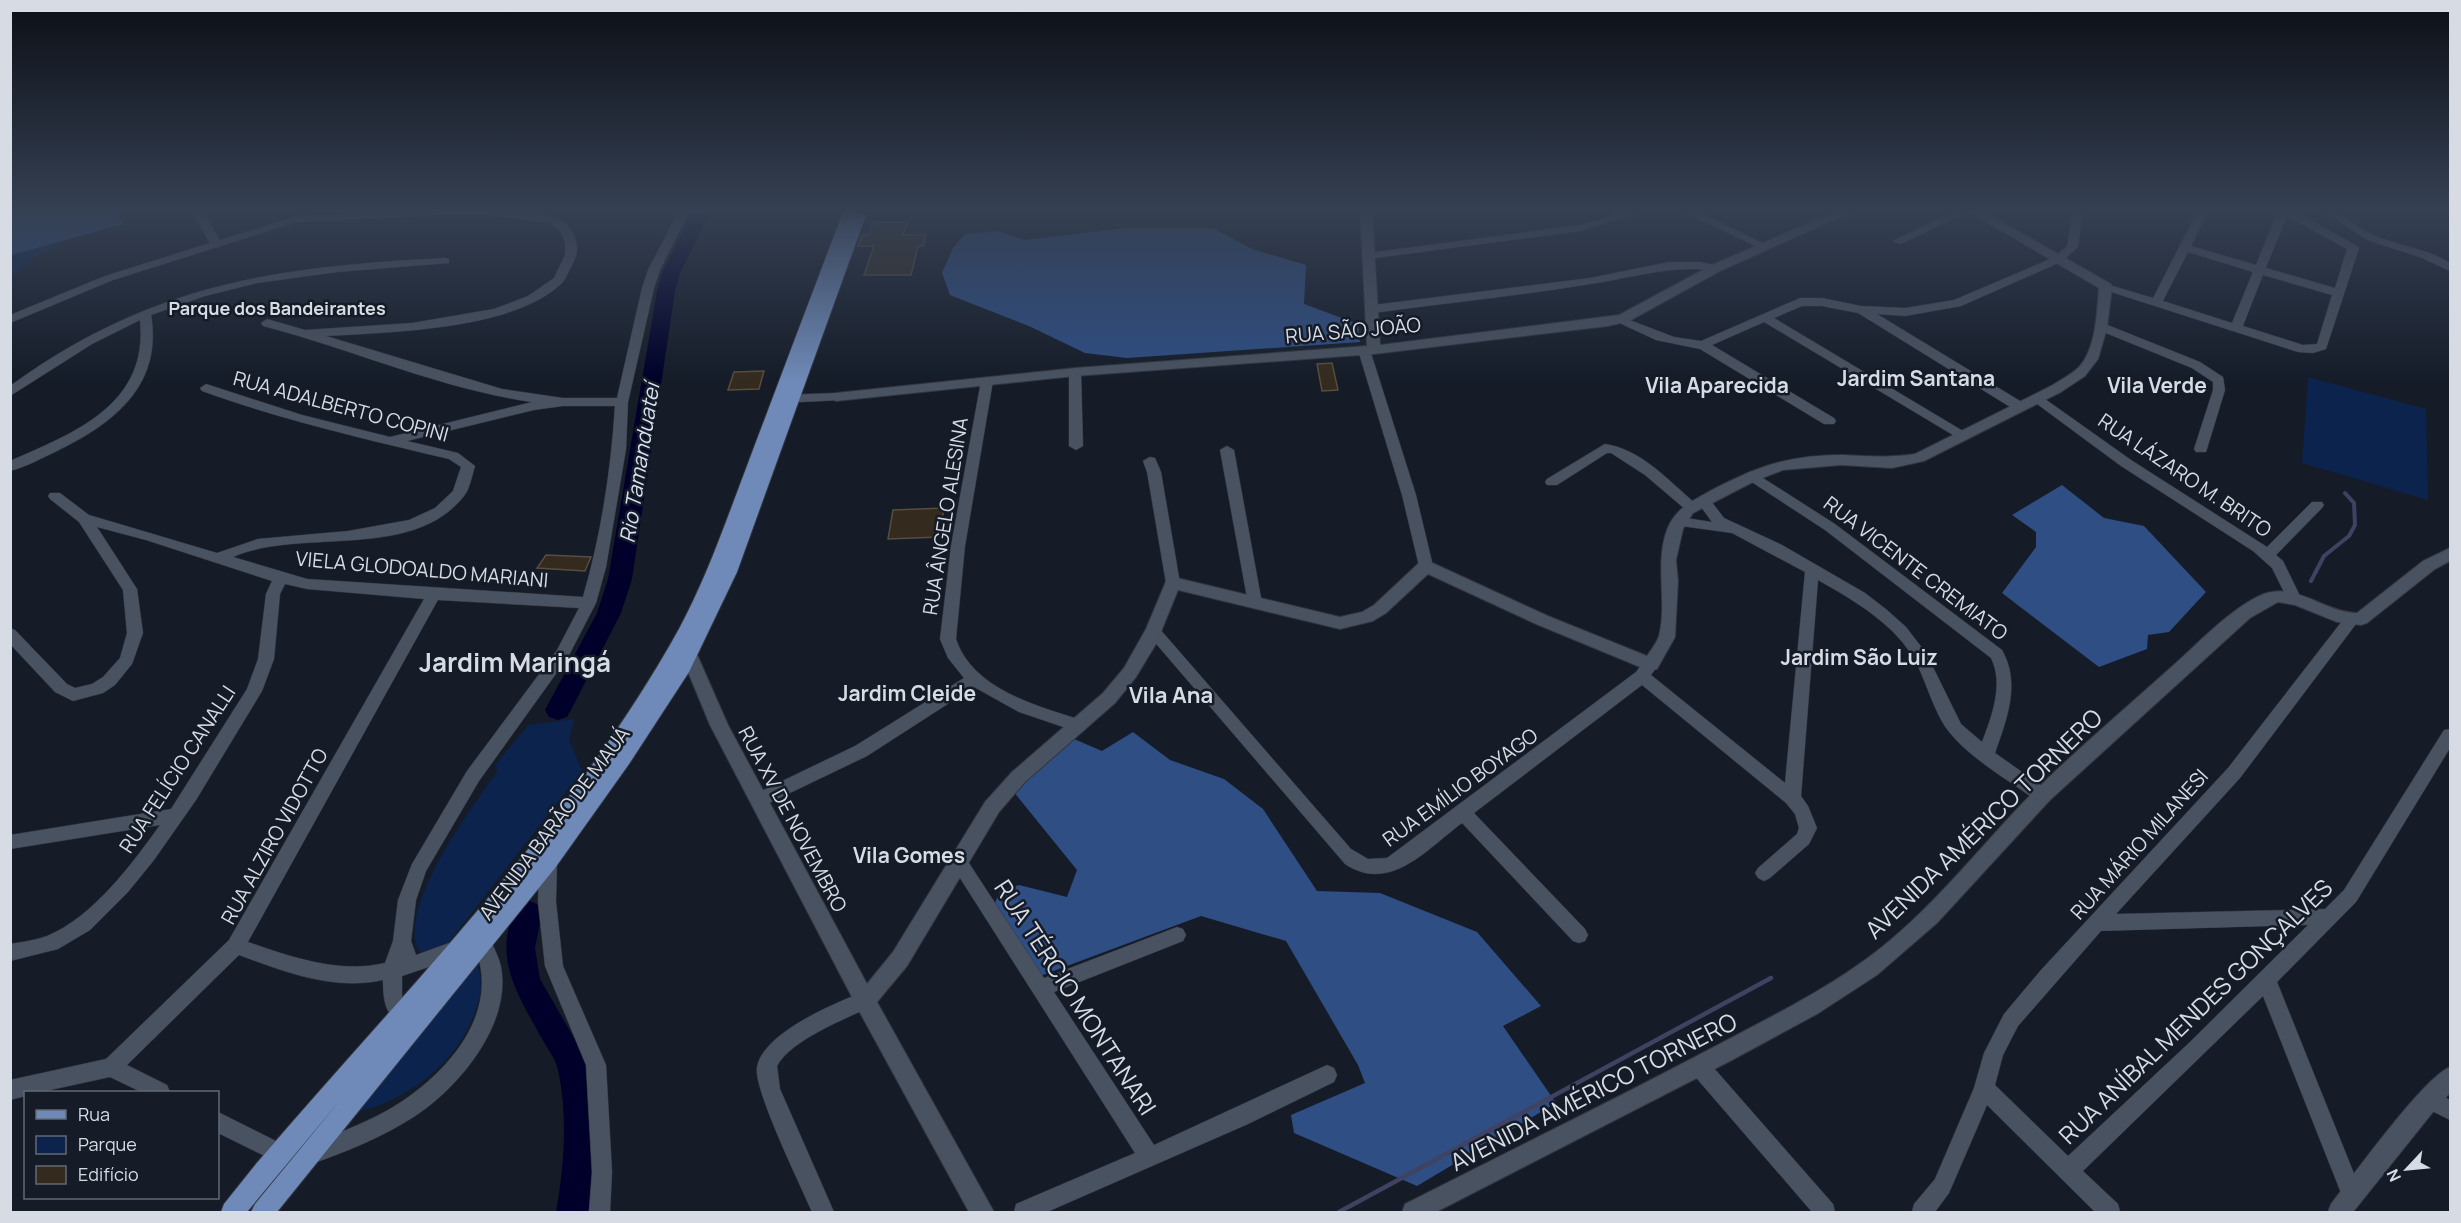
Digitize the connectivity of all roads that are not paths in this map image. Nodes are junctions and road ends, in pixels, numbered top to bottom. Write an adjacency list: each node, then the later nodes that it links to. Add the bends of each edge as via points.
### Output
1 (143, 267): 24 (street)
2 (357, 267): 22 (street, via 273,277 204,293)
3 (565, 267): 29 (street, via 561,276 533,297 481,317)
4 (656, 267): 39 (street)
5 (831, 267): 40 (main road, AVENIDA BARÃO DE MAUÁ)
6 (839, 267): 40 (main road, AVENIDA BARÃO DE MAUÁ)
7 (1369, 267): 20 (street)
8 (1656, 267): 20 (street, via 1594,280)
9 (1710, 267): 15 (street)
10 (2041, 267): 21 (street, via 1943,307 1905,312)
11 (2073, 267): 17 (street)
12 (2175, 267): 19 (street)
13 (2254, 267): 16 (street)
14 (2347, 267): 18 (street)
15 (1716, 268): 25 (street, RUA SÃO JOÃO)
16 (2261, 269): 18 (street); 28 (street)
17 (2106, 287): 19 (street); 27 (street)
18 (2339, 293): 28 (street, via 2322,346 2302,349)
19 (2156, 303): 28 (street)
20 (1373, 309): 31 (street)
21 (1861, 310): 23 (street, via 1800,302); 41 (street)
22 (145, 315): 35 (street, via 78,347); 49 (street, via 145,349 131,392 115,409 87,428)
23 (1766, 318): 30 (street); 43 (street)
24 (10, 320)
25 (1618, 320): 30 (street, via 1660,337); 31 (street, RUA SÃO JOÃO)
26 (267, 323): 29 (street)
27 (2100, 326): 37 (street, via 2087,366); 46 (street, via 2196,365 2219,380)
28 (2236, 328)
29 (306, 333): 38 (street, via 483,389)
30 (1703, 345): 42 (street)
31 (1369, 350): 32 (street, RUA SÃO JOÃO); 61 (street)
32 (1075, 372): 33 (street, RUA SÃO JOÃO); 45 (street)
33 (987, 381): 36 (street, RUA SÃO JOÃO); 74 (street, RUA ÂNGELO ALESINA, via 958,546 949,631 953,654)
34 (206, 388): 44 (street, RUA ADALBERTO COPINI, via 308,421)
35 (10, 393)
36 (836, 397): 40 (street, RUA SÃO JOÃO)
37 (2038, 398): 41 (street); 59 (street, RUA LÁZARO M. BRITO, via 2126,463)
38 (563, 402): 39 (street); 44 (street)
39 (622, 402): 67 (street, via 619,449)
40 (787, 404): 72 (main road, AVENIDA BARÃO DE MAUÁ, via 729,572); 93 (main road, AVENIDA BARÃO DE MAUÁ, via 686,634 607,759)
41 (2020, 407): 43 (street)
42 (1829, 421)
43 (1963, 437): 50 (street, via 1908,461 1810,461 1781,465)
44 (390, 440): 60 (street, RUA ADALBERTO COPINI, via 453,456 468,466 462,486 442,511 427,520 380,532 260,543)
45 (1076, 446)
46 (2201, 449)
47 (1227, 450): 68 (street)
48 (1150, 461): 64 (street)
49 (10, 467)
50 (1752, 476): 53 (street); 77 (street, RUA VICENTE CREMIATO, via 1830,527 1997,654 2006,669 2001,714)
51 (1552, 482): 53 (street, via 1605,448 1612,448)
52 (55, 496): 55 (street)
53 (1697, 504): 56 (street); 57 (street)
54 (2317, 505): 59 (street)
55 (84, 519): 60 (street, VIELA GLODOALDO MARIANI); 71 (street, via 130,589 135,633 127,660 97,689 73,694 61,688)
56 (1679, 522): 57 (street); 73 (street, via 1668,560 1667,637)
57 (1736, 530): 62 (street)
58 (2451, 554): 69 (street, RUA MÁRIO MILANESI, via 2429,565 2361,619)
59 (2268, 555): 66 (street, RUA LÁZARO M. BRITO)
60 (219, 558): 63 (street, VIELA GLODOALDO MARIANI)
61 (1426, 566): 68 (street, via 1380,609 1357,620 1327,622); 73 (street)
62 (1812, 570): 77 (street, via 1860,597 1901,631 1930,674 1955,728); 79 (street)
63 (281, 578): 65 (street, VIELA GLODOALDO MARIANI, via 308,584); 82 (street, RUA FELÍCIO CANALLI, via 271,605 266,658 254,691)
64 (1173, 583): 68 (street); 70 (street)
65 (434, 594): 67 (street, VIELA GLODOALDO MARIANI); 92 (street, RUA ALZIRO VIDOTTO)
66 (2294, 598): 69 (street, AVENIDA AMÉRICO TORNERO); 78 (street, AVENIDA AMÉRICO TORNERO, via 2273,597 2243,615)
67 (589, 603): 95 (street, via 542,686 473,776 418,869 407,900)
68 (1255, 603)
69 (2350, 620): 88 (street, RUA MÁRIO MILANESI, via 2254,749)
70 (1154, 632): 75 (street, via 1111,696); 81 (street, RUA EMÍLIO BOYAGO, via 1313,819 1358,864 1376,869 1393,864)
71 (10, 634)
72 (689, 655): 80 (street, RUA XV DE NOVEMBRO, via 709,708); 84 (main road, AVENIDA BARÃO DE MAUÁ, via 623,759)
73 (1646, 670): 79 (street); 81 (street, RUA EMÍLIO BOYAGO)
74 (974, 680): 75 (street, RUA ÂNGELO ALESINA, via 1025,708); 80 (street, via 861,751)
75 (1077, 726): 85 (street, via 1004,791)
76 (2451, 735): 87 (street, RUA ANÍBAL MENDES GONÇALVES, via 2359,884)
77 (1986, 755): 78 (street)
78 (2043, 796): 100 (street, AVENIDA AMÉRICO TORNERO, via 1943,904 1887,956 1830,996)
79 (1792, 798): 86 (street, via 1808,828 1803,839)
80 (759, 800): 98 (street, RUA XV DE NOVEMBRO)
81 (1462, 813): 90 (street)
82 (176, 815): 83 (street); 94 (street, RUA FELÍCIO CANALLI, via 122,887 84,924 51,943)
83 (10, 842)
84 (548, 862): 91 (main road, AVENIDA BARÃO DE MAUÁ); 117 (street, via 547,902 554,966 597,1072)
85 (959, 862): 97 (street, RUA TÉRCIO MONTANARI); 98 (street, via 900,959)
86 (1764, 873)
87 (2327, 917): 88 (street); 96 (street, RUA ANÍBAL MENDES GONÇALVES)
88 (2097, 923): 104 (street, RUA MÁRIO MILANESI, via 2011,1020 1994,1053)
89 (1177, 935): 97 (street)
90 (1579, 936)
91 (482, 943): 93 (street); 111 (main road, AVENIDA BARÃO DE MAUÁ); 111 (street, via 491,961 493,994 488,1017 463,1058 445,1080 409,1109 375,1129)
92 (236, 946): 95 (street, via 303,969 341,976 371,975); 101 (street, RUA ALZIRO VIDOTTO)
93 (457, 948): 95 (street, via 423,963); 99 (main road, AVENIDA BARÃO DE MAUÁ)
94 (10, 953)
95 (401, 967): 99 (street, via 393,1001)
96 (2267, 981): 113 (street, RUA ANÍBAL MENDES GONÇALVES); 114 (street)
97 (1041, 988): 112 (street, RUA TÉRCIO MONTANARI)
98 (863, 1001): 118 (street, via 778,1048 768,1064 770,1090); 119 (street, RUA XV DE NOVEMBRO)
99 (401, 1014): 110 (main road, AVENIDA BARÃO DE MAUÁ)
100 (1699, 1066): 121 (street, AVENIDA AMÉRICO TORNERO); 122 (street)
101 (111, 1068): 105 (street); 106 (street)
102 (1327, 1075): 112 (street)
103 (2451, 1078): 107 (street)
104 (1984, 1088): 113 (street); 123 (street, RUA MÁRIO MILANESI, via 1942,1186)
105 (10, 1090)
106 (158, 1091)
107 (2429, 1099): 108 (street); 114 (street)
108 (2451, 1110)
109 (219, 1123): 110 (street)
110 (281, 1154): 115 (main road, AVENIDA BARÃO DE MAUÁ)
111 (308, 1156): 116 (main road, AVENIDA BARÃO DE MAUÁ)
112 (1150, 1158): 120 (street)
113 (2068, 1170): 124 (street)
114 (2345, 1204)
115 (232, 1212)
116 (263, 1212)
117 (600, 1212)
118 (823, 1212)
119 (982, 1212)
120 (1024, 1212)
121 (1413, 1212)
122 (1825, 1212)
123 (1922, 1212)
124 (2110, 1212)

